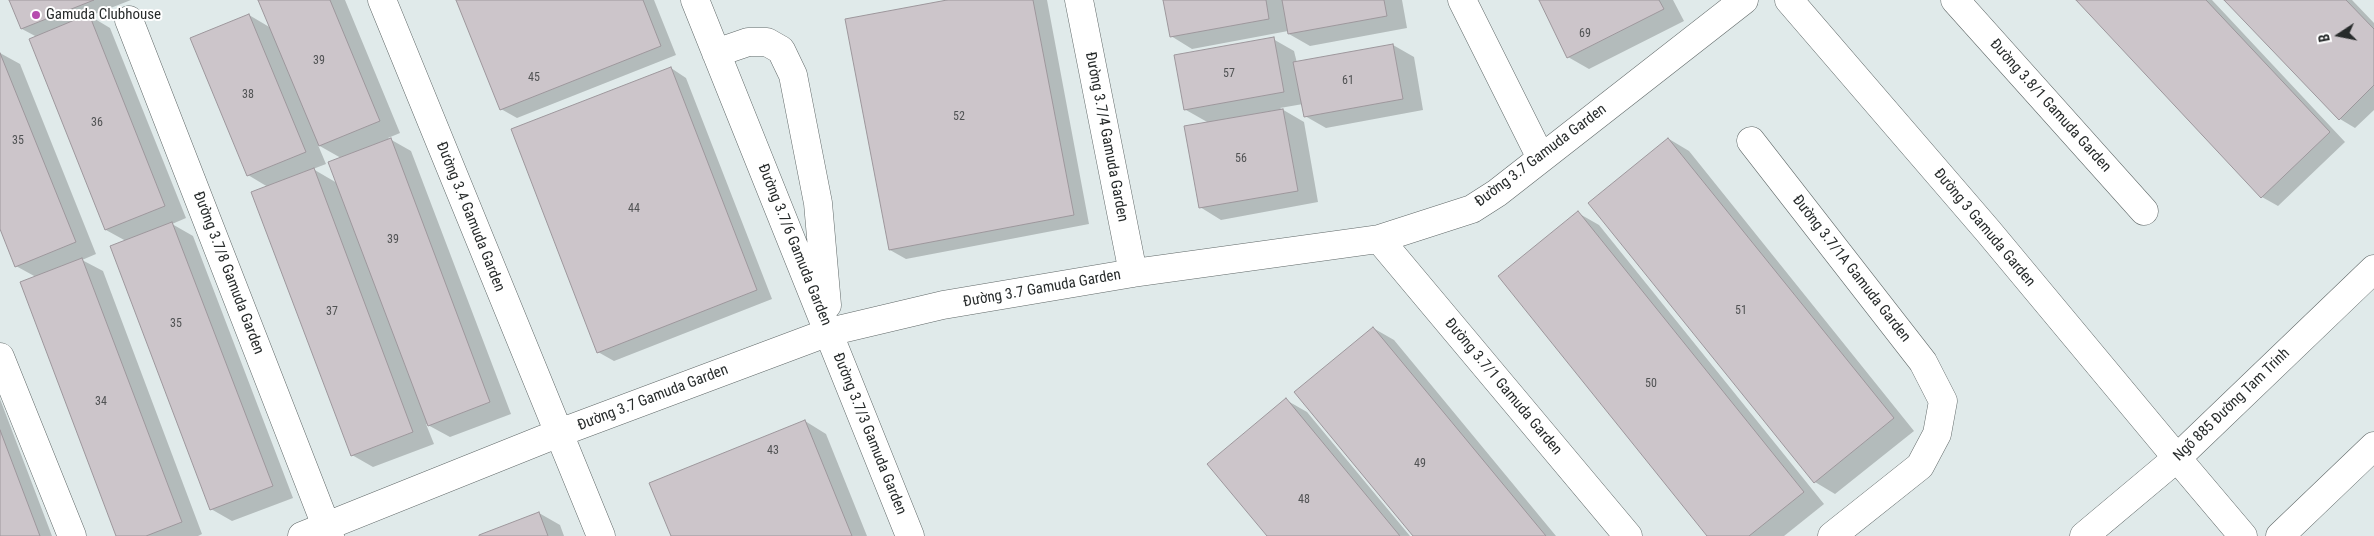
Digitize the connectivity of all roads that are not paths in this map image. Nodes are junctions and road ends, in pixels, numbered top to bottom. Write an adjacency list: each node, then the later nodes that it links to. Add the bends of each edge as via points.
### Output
1 (382, 0): 18 (street, Đường 3.4 Gamuda Garden)
2 (695, 0): 9 (street, Đường 3.7/6 Gamuda Garden)
3 (1079, 0): 15 (street, Đường 3.7/4 Gamuda Garden)
4 (1462, 0): 11 (street)
5 (1744, 0): 11 (street, Đường 3.7 Gamuda Garden)
6 (1789, 0): 20 (street, Đường 3 Gamuda Garden, via 1988,231)
7 (1955, 0): 12 (street, Đường 3.8/1 Gamuda Garden)
8 (129, 20): 21 (street, Đường 3.7/8 Gamuda Garden)
9 (716, 53): 16 (street, Đường 3.7/6 Gamuda Garden); 16 (street, Đường 3.7/6 Gamuda Garden, via 748,42 767,42 781,50 793,75 818,203)
10 (1751, 141): 26 (street, Đường 3.7/1A Gamuda Garden, via 1923,362 1943,401 1937,434 1920,466)
11 (1540, 158): 13 (street, Đường 3.7 Gamuda Garden, via 1472,209)
12 (2144, 211)
13 (1379, 239): 15 (street, Đường 3.7 Gamuda Garden); 25 (street, Đường 3.7/1 Gamuda Garden)
14 (2374, 269): 20 (street, Ngõ 885 Đường Tam Trinh)
15 (1133, 273): 16 (street, Đường 3.7 Gamuda Garden, via 943,305)
16 (829, 332): 18 (street, Đường 3.7 Gamuda Garden); 24 (street, Đường 3.7/3 Gamuda Garden)
17 (0, 357): 22 (street)
18 (559, 433): 21 (street, Đường 3.7 Gamuda Garden); 23 (street)
19 (2374, 446): 29 (street)
20 (2176, 458): 27 (street, Ngõ 885 Đường Tam Trinh); 28 (street, Đường 3 Gamuda Garden)
21 (319, 533)
22 (72, 536)
23 (601, 536)
24 (910, 536)
25 (1628, 536)
26 (1832, 536)
27 (2084, 536)
28 (2243, 536)
29 (2280, 536)

